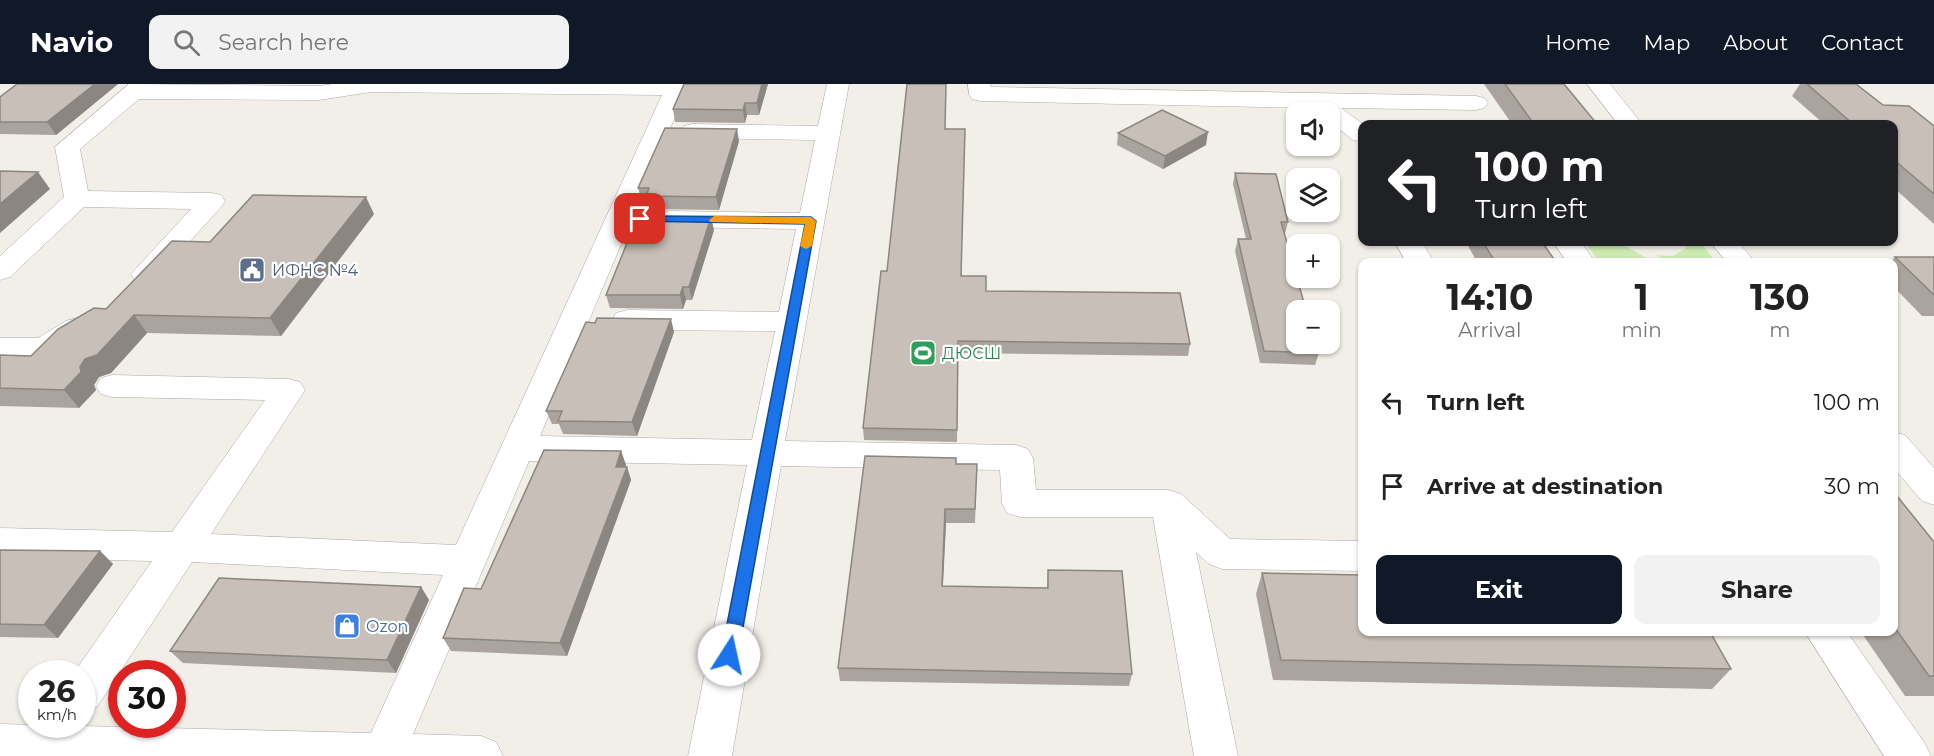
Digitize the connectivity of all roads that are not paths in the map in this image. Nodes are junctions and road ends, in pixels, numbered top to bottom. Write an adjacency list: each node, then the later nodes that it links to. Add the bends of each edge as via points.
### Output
1 (838, 84): 14 (street)
2 (979, 84): 8 (street, via 980,94)
3 (1598, 84): 12 (street)
4 (509, 85): 5 (street); 7 (street)
5 (677, 86): 13 (street)
6 (138, 88): 7 (street); 16 (street, via 68,147)
7 (323, 88)
8 (1231, 92): 10 (street)
9 (1469, 94): 10 (street); 11 (street)
10 (1317, 101): 15 (street)
11 (1487, 120)
12 (1627, 120)
13 (657, 131): 14 (street); 17 (street)
14 (828, 133): 18 (street)
15 (1358, 137)
16 (77, 199): 21 (street); 22 (street, via 212,201)
17 (618, 219): 18 (street); 24 (street)
18 (811, 221): 25 (street)
19 (1727, 246): 20 (street)
20 (1738, 258)
21 (0, 271)
22 (125, 296)
23 (99, 316): 26 (street, via 44,348)
24 (574, 319): 25 (street); 28 (street)
25 (791, 322): 30 (street)
26 (0, 348)
27 (112, 386): 34 (street, via 289,390)
28 (518, 448): 30 (street); 36 (street)
29 (1898, 450): 31 (street)
30 (766, 454): 32 (street, via 1016,458 1020,503); 44 (street)
31 (1934, 492)
32 (1168, 504): 35 (street, via 1222,554); 45 (street)
33 (0, 543): 34 (street)
34 (182, 547): 36 (street); 38 (street)
35 (1358, 555)
36 (468, 561): 42 (street)
37 (1828, 636): 46 (street)
38 (96, 673)
39 (96, 737): 42 (street)
40 (36, 738): 41 (street)
41 (0, 744)
42 (383, 754): 43 (street)
43 (482, 756)
44 (710, 756)
45 (1216, 756)
46 (1909, 756)

